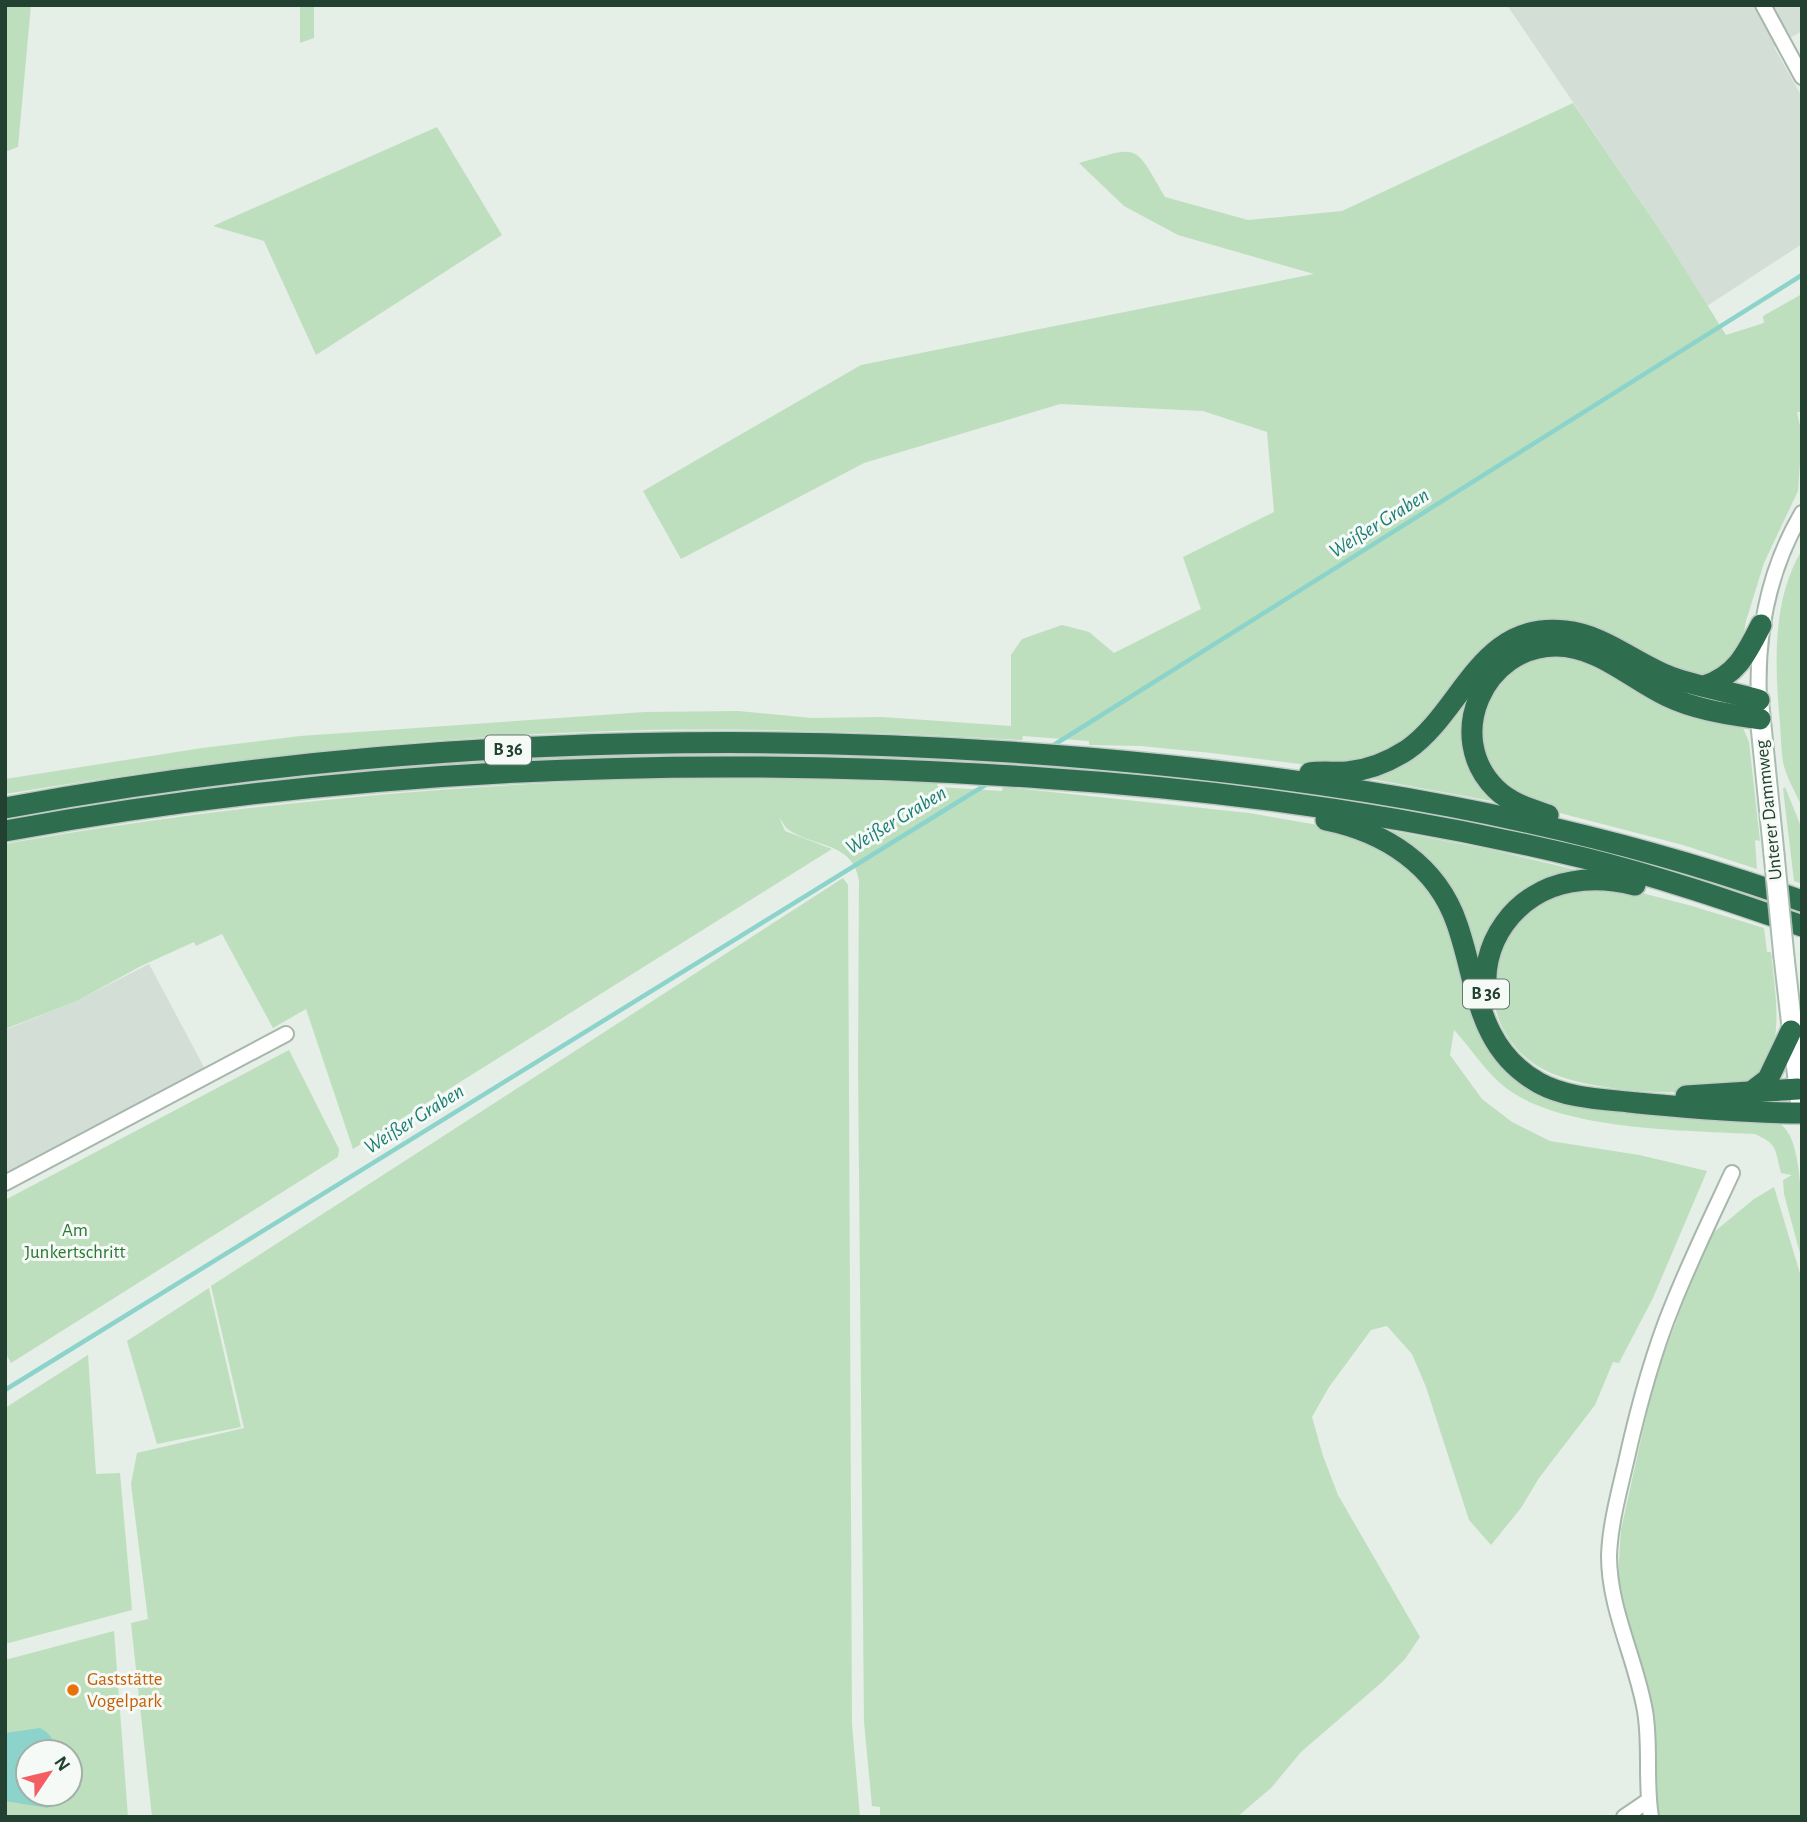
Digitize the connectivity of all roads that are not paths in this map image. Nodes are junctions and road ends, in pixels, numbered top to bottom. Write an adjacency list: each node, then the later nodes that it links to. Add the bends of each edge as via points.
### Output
1 (1763, 5): 2 (street)
2 (1802, 77)
3 (1802, 513): 4 (street, Unterer Dammweg, via 1775,568)
4 (1761, 625): 5 (highway, via 1736,668); 6 (street, Unterer Dammweg)
5 (1704, 685): 6 (highway, B 36); 7 (highway, B 36, via 1656,671 1589,636 1562,630 1537,632 1507,643 1485,659 1429,731 1398,755 1349,772)
6 (1759, 709): 11 (highway, via 1702,709 1682,703 1581,649 1539,648 1508,661 1485,685 1473,717 1473,745 1481,769 1497,790 1519,805 1580,824); 15 (main road, Unterer Dammweg, bridge)
7 (1278, 778): 9 (highway, B 36, via 1014,752 792,743 558,747 309,765); 11 (highway, B 36, via 1396,795)
8 (1248, 797): 10 (highway, B 36, via 982,773 703,765 443,776 183,803); 12 (highway, B 36, via 1475,834 1588,859); 19 (highway, via 1277,813 1368,831 1397,846 1424,870 1456,920 1495,1043 1542,1084 1593,1098)
9 (5, 808)
10 (5, 831)
11 (1604, 840): 13 (highway, B 36)
12 (1727, 901): 14 (highway, B 36); 18 (highway, B 36, via 1697,901 1620,881 1555,886 1519,907 1498,930 1487,961 1485,990 1495,1024 1511,1049 1552,1079 1580,1087 1680,1096)
13 (1802, 901)
14 (1802, 926)
15 (1791, 1031): 17 (main road, Unterer Dammweg); 18 (highway, via 1768,1079)
16 (286, 1034): 21 (street)
17 (1798, 1089): 18 (highway, B 36); 19 (main road, Unterer Dammweg)
18 (1751, 1092)
19 (1802, 1114)
20 (1732, 1173): 22 (street, via 1673,1305 1648,1377 1611,1537 1613,1589 1646,1713)
21 (5, 1183)
22 (1648, 1800): 23 (street); 24 (street)
23 (1624, 1817)
24 (1651, 1817)

